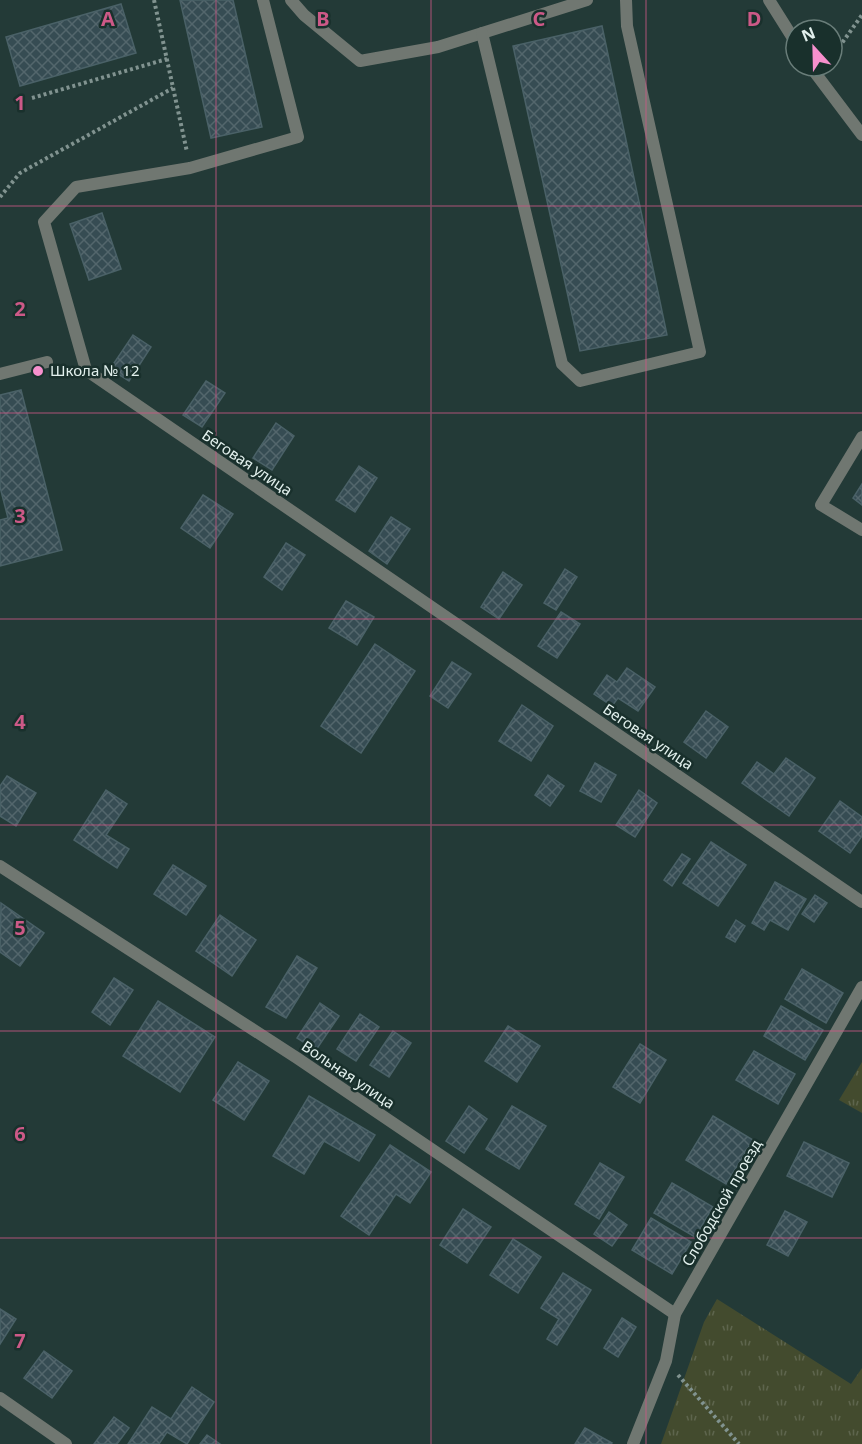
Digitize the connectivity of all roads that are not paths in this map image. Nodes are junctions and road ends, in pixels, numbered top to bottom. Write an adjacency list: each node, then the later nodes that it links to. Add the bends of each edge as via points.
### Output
1 (263, 0): 15 (street, Беговая улица, via 298,137 190,168 76,187 44,222 86,370)
2 (291, 0): 7 (street, via 360,61 438,47)
3 (588, 0): 7 (street)
4 (626, 0): 7 (street, via 627,26 700,352 580,381 562,364)
5 (770, 0): 6 (street)
6 (784, 24)
7 (482, 33)
8 (819, 78): 9 (street)
9 (862, 135)
10 (47, 362): 11 (street)
11 (0, 374)
12 (862, 437): 13 (street, via 821,505)
13 (862, 531)
14 (0, 866): 17 (street, Вольная улица, via 297,1058)
15 (862, 902)
16 (862, 987): 17 (street, Слободской проезд)
17 (675, 1314): 20 (street, Слободской проезд, via 666,1361)
18 (0, 1398): 19 (street)
19 (66, 1444)
20 (633, 1444)

